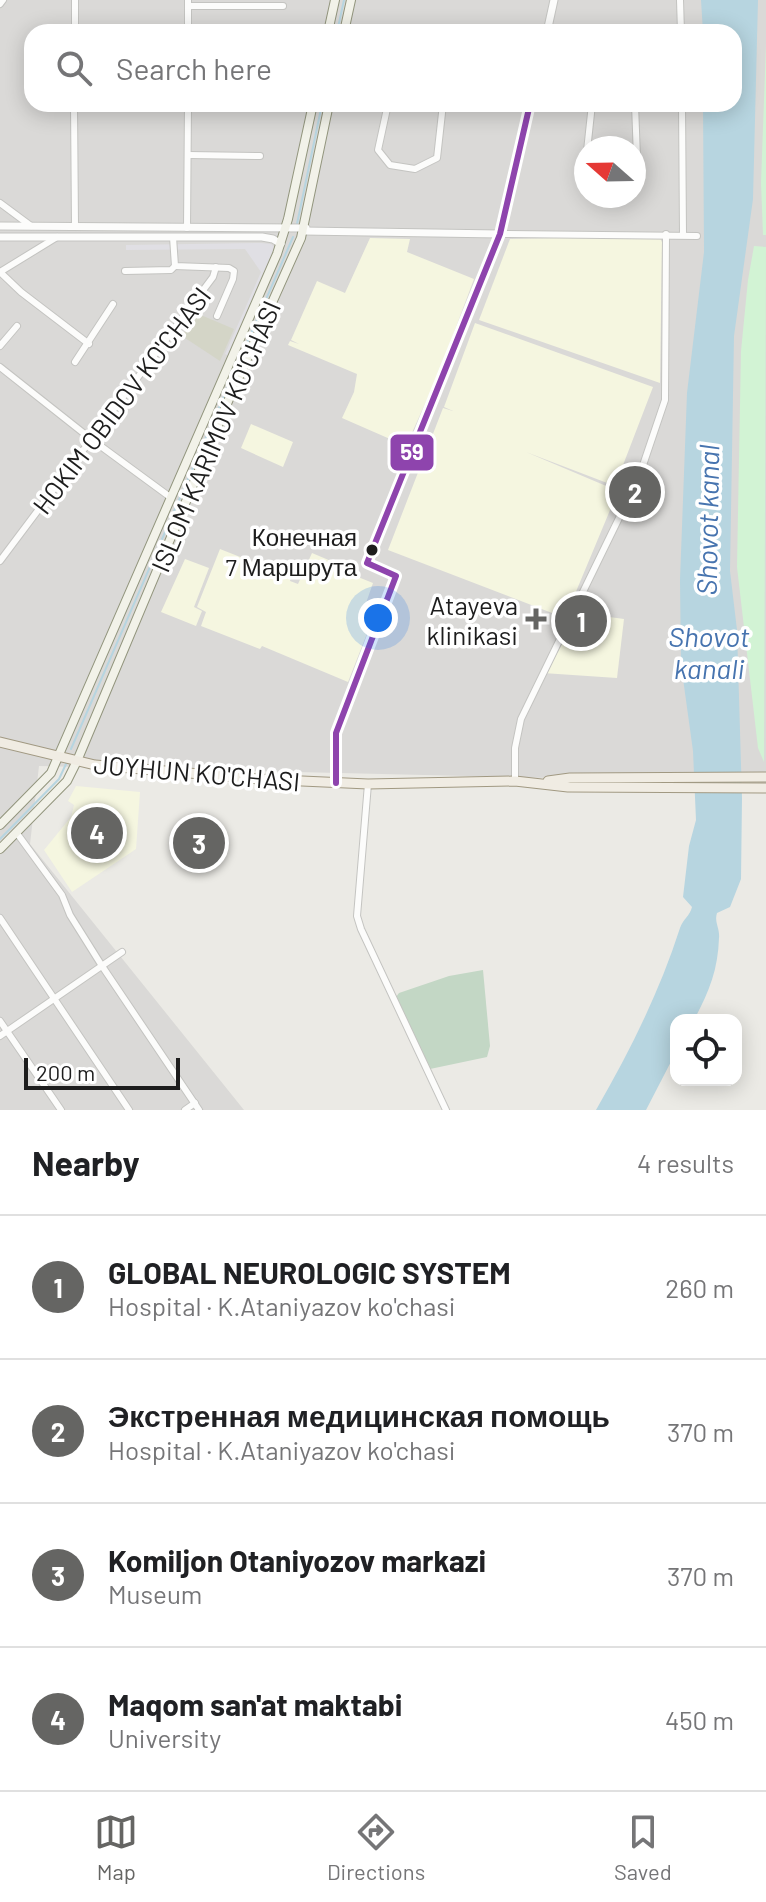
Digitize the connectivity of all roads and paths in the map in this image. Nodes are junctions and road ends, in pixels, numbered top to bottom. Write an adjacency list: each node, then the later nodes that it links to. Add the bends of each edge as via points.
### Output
1 (75, 0): 8 (street)
2 (335, 0): 10 (main road)
3 (351, 0): 11 (main road)
4 (554, 0): 12 (street)
5 (680, 0): 13 (street)
6 (188, 3): 7 (street); 9 (street)
7 (283, 6)
8 (75, 24)
9 (188, 24)
10 (330, 24)
11 (346, 24)
12 (549, 24)
13 (681, 24)
14 (74, 112): 31 (street)
15 (188, 112): 26 (street)
16 (311, 112): 33 (main road, ISLOM KARIMOV KO'CHASI)
17 (327, 112): 34 (main road, ISLOM KARIMOV KO'CHASI)
18 (386, 112): 19 (street, via 378,150 390,165 415,169 437,158)
19 (442, 112)
20 (528, 112): 35 (street)
21 (591, 112): 24 (street)
22 (635, 112): 25 (street)
23 (682, 112): 37 (street)
24 (589, 136)
25 (636, 136)
26 (188, 155): 27 (street); 32 (street)
27 (260, 156)
28 (0, 203): 30 (street)
29 (0, 226): 30 (street)
30 (31, 226): 31 (street)
31 (75, 226): 32 (street)
32 (187, 228): 33 (street)
33 (286, 228): 34 (street); 42 (main road, ISLOM KARIMOV KO'CHASI)
34 (305, 229): 35 (street); 56 (main road, ISLOM KARIMOV KO'CHASI)
35 (500, 234): 36 (street); 64 (street, via 367,563 396,576 336,733)
36 (666, 234): 37 (street); 63 (street, via 665,400 639,477 521,719)
37 (683, 235): 38 (street)
38 (697, 236)
39 (0, 237): 40 (street)
40 (57, 237): 41 (street); 46 (street)
41 (173, 237): 42 (street, via 262,237); 43 (street)
42 (281, 244): 55 (main road, ISLOM KARIMOV KO'CHASI)
43 (175, 266): 44 (street); 45 (street)
44 (216, 267): 48 (street, via 234,271); 54 (street, HOKIM OBIDOV KO'CHASI)
45 (125, 271)
46 (0, 272): 50 (street)
47 (113, 304): 50 (street)
48 (217, 316)
49 (17, 326): 51 (street)
50 (89, 344): 52 (street)
51 (0, 346)
52 (75, 362)
53 (0, 367): 54 (street)
54 (91, 439): 57 (street); 58 (street, HOKIM OBIDOV KO'CHASI)
55 (194, 444): 56 (street); 57 (main road, ISLOM KARIMOV KO'CHASI)
56 (207, 450): 61 (main road, ISLOM KARIMOV KO'CHASI)
57 (170, 497): 60 (main road, ISLOM KARIMOV KO'CHASI)
58 (0, 561)
59 (0, 742): 60 (main road, JOYHUN KO'CHASI)
60 (58, 757): 61 (main road, JOYHUN KO'CHASI); 68 (main road, ISLOM KARIMOV KO'CHASI, via 51,773)
61 (77, 761): 64 (main road, JOYHUN KO'CHASI); 69 (main road, ISLOM KARIMOV KO'CHASI, via 67,781)
62 (766, 777): 65 (main road)
63 (515, 781): 65 (main road, JOYHUN KO'CHASI, via 568,787); 66 (main road, JOYHUN KO'CHASI)
64 (336, 783): 66 (main road, JOYHUN KO'CHASI)
65 (691, 783): 67 (main road)
66 (368, 784): 83 (street, via 357,916)
67 (766, 788)
68 (0, 825)
69 (16, 832): 70 (main road, ISLOM KARIMOV KO'CHASI); 73 (street, via 62,895)
70 (0, 849)
71 (0, 918): 74 (street)
72 (122, 952): 73 (street)
73 (102, 966): 74 (street); 78 (street)
74 (54, 999): 76 (street); 80 (street)
75 (0, 1021): 76 (street)
76 (7, 1032): 77 (street); 79 (street)
77 (0, 1036)
78 (195, 1103): 81 (street); 82 (street)
79 (61, 1110)
80 (129, 1110)
81 (185, 1110)
82 (199, 1110)
83 (446, 1110)

